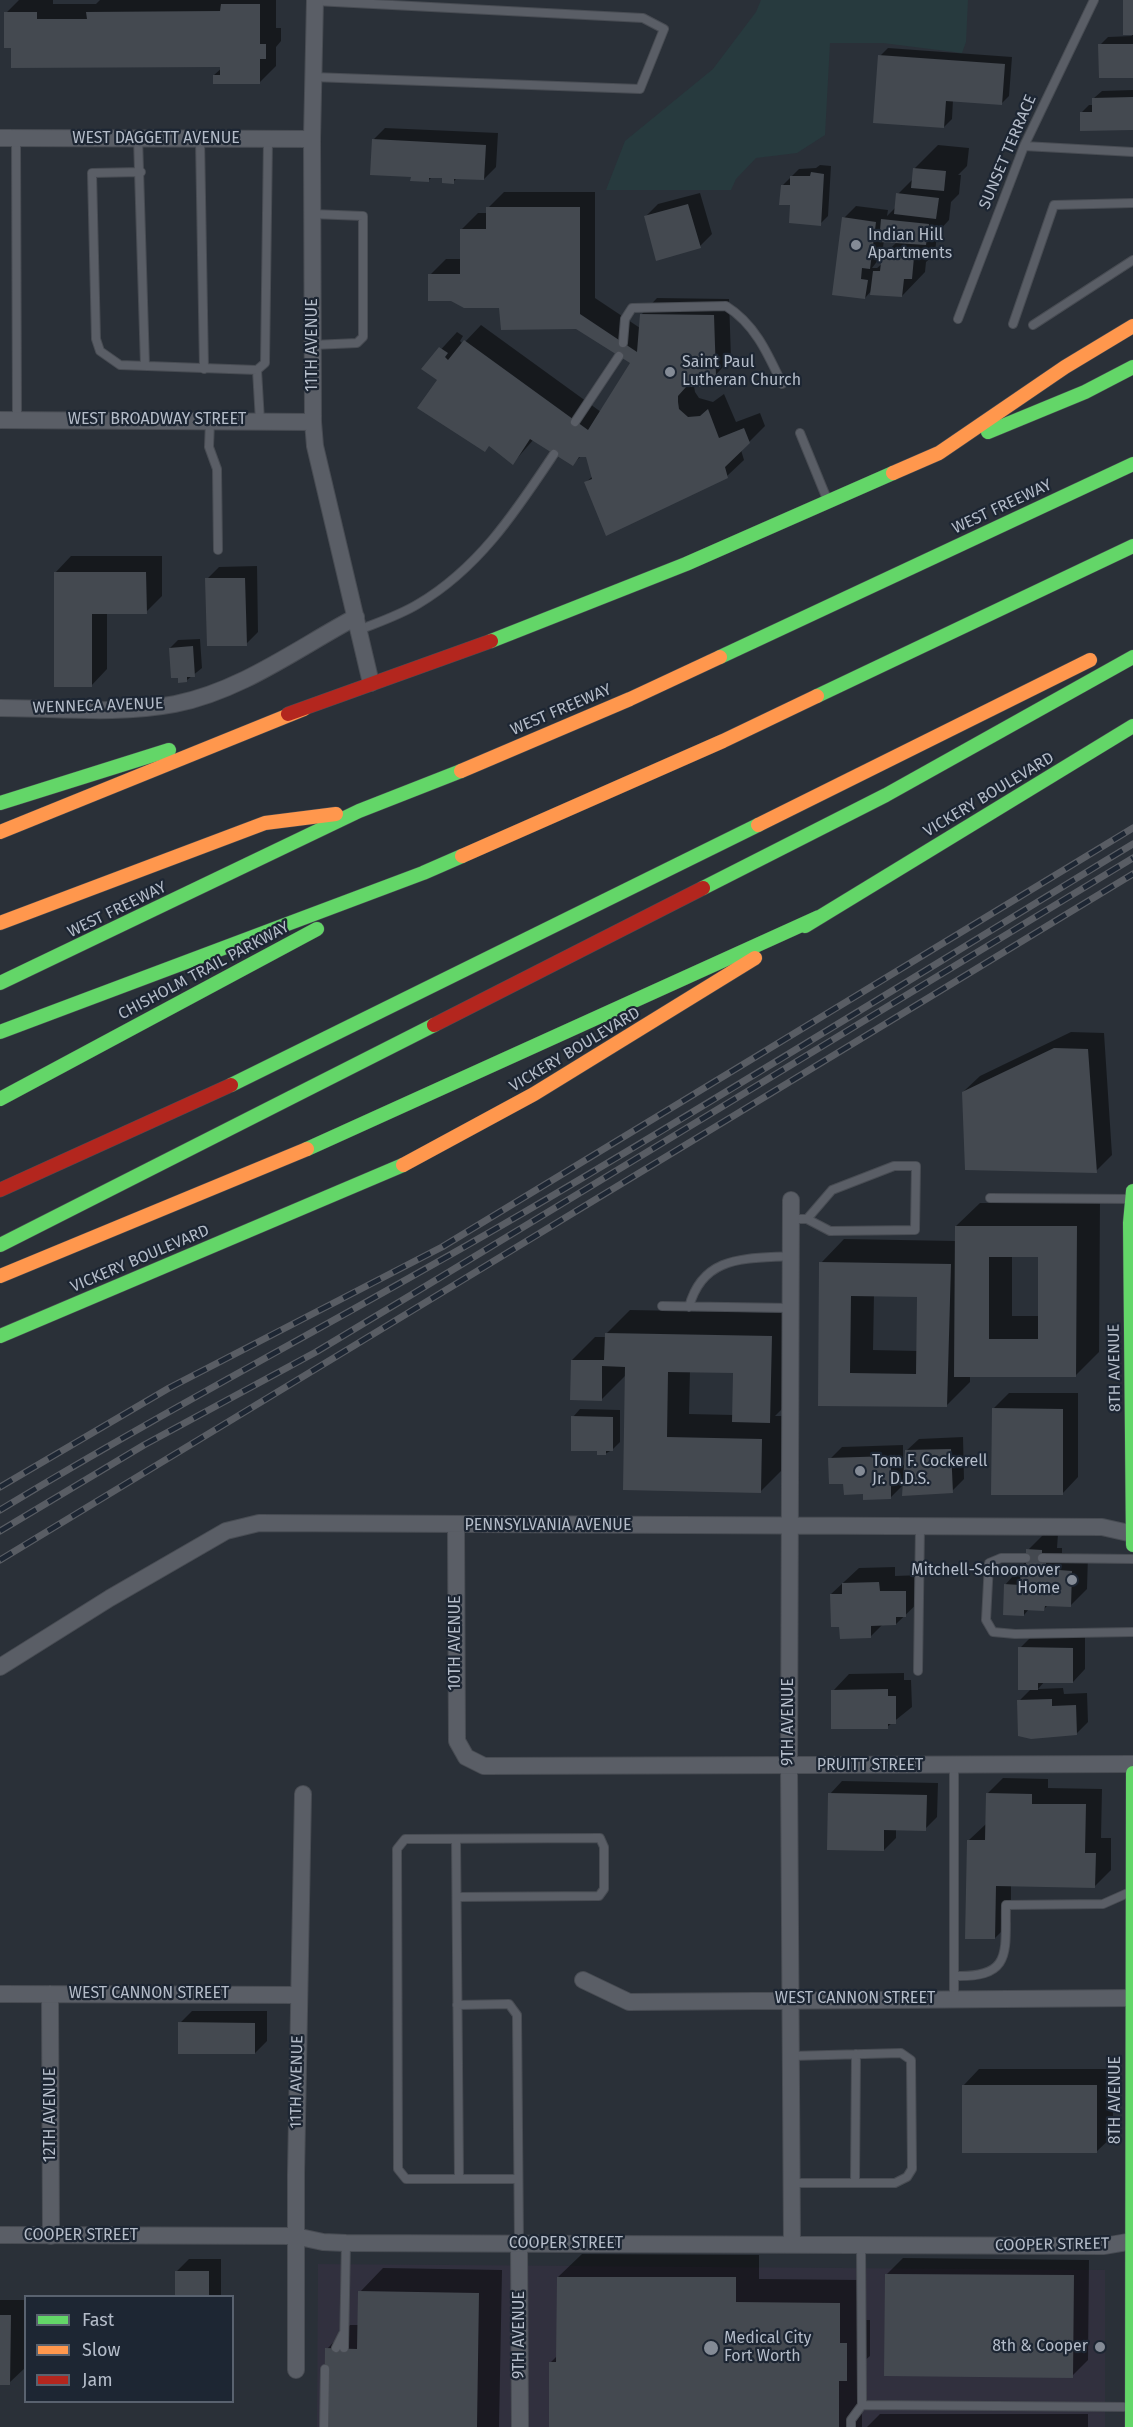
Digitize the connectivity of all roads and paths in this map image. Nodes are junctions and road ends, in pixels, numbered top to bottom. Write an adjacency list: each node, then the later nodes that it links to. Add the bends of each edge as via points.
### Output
1 (1094, 0): 9 (lane, SUNSET TERRACE)
2 (315, 1): 3 (street, 11TH AVENUE); 3 (lane, via 643,18 664,29 640,89)
3 (313, 77): 8 (street, 11TH AVENUE)
4 (138, 138): 5 (street, WEST DAGGETT AVENUE); 6 (street, WEST DAGGETT AVENUE); 11 (lane)
5 (8, 139): 28 (lane)
6 (200, 139): 7 (street, WEST DAGGETT AVENUE); 24 (lane)
7 (268, 139): 8 (street, WEST DAGGETT AVENUE); 25 (lane, via 265,363)
8 (312, 139): 13 (street, 11TH AVENUE)
9 (1024, 146): 10 (lane); 15 (lane, SUNSET TERRACE)
10 (1133, 152)
11 (141, 172): 22 (lane); 22 (lane, via 92,173 96,339 100,351 120,365)
12 (1133, 203): 16 (lane, via 1054,205)
13 (312, 214): 20 (street, 11TH AVENUE); 20 (lane, via 363,216 363,337 357,342)
14 (1133, 261): 17 (lane)
15 (957, 319)
16 (1013, 324)
17 (1033, 325)
18 (1133, 326): 34 (main road)
19 (623, 343): 26 (lane, via 625,319 632,308 726,306 760,338)
20 (313, 345): 31 (street, 11TH AVENUE)
21 (619, 356): 32 (lane)
22 (145, 366): 24 (lane)
23 (1133, 367): 34 (main road, via 1085,392)
24 (204, 369): 25 (lane)
25 (257, 370): 30 (lane)
26 (782, 384)
27 (0, 420): 28 (street, WEST BROADWAY STREET)
28 (17, 420): 29 (street, WEST BROADWAY STREET)
29 (210, 420): 30 (street, WEST BROADWAY STREET); 39 (lane, via 209,447 217,469)
30 (260, 421): 31 (street, WEST BROADWAY STREET)
31 (313, 422): 40 (street, 11TH AVENUE, via 315,446)
32 (575, 422)
33 (800, 433): 37 (lane)
34 (939, 453): 37 (main road)
35 (554, 454): 40 (lane, via 481,554 420,603)
36 (1133, 464): 48 (main road, WEST FREEWAY, via 630,699)
37 (828, 502): 43 (main road, via 541,622)
38 (1133, 546): 50 (main road, via 723,741)
39 (218, 550)
40 (358, 624): 43 (street, 11TH AVENUE); 44 (street, WENNECA AVENUE, via 262,671 175,704 143,708)
41 (1101, 654): 56 (main road, via 244,1079)
42 (1133, 657): 62 (main road, via 886,795)
43 (371, 683): 45 (main road)
44 (0, 708)
45 (304, 709): 47 (main road); 49 (main road)
46 (1133, 726): 51 (main road, VICKERY BOULEVARD)
47 (0, 802)
48 (359, 811): 52 (main road, via 265,823); 53 (main road, WEST FREEWAY)
49 (0, 832)
50 (423, 873): 54 (main road); 55 (main road, CHISHOLM TRAIL PARKWAY)
51 (819, 917): 64 (main road, via 330,1140); 68 (main road, VICKERY BOULEVARD, via 597,1058 453,1140 337,1196)
52 (0, 923)
53 (0, 983)
54 (0, 1032)
55 (0, 1099)
56 (0, 1190)
57 (1133, 1195): 58 (lane); 61 (main road, 8TH AVENUE)
58 (990, 1198)
59 (791, 1200): 60 (street, 9TH AVENUE)
60 (799, 1219): 60 (lane, via 830,1231 915,1230 916,1166 894,1166 832,1190); 63 (street, 9TH AVENUE)
61 (1131, 1223): 72 (main road, 8TH AVENUE)
62 (0, 1245)
63 (791, 1256): 66 (lane, via 734,1259 717,1265 693,1293); 67 (street, 9TH AVENUE)
64 (2, 1275)
65 (662, 1306): 66 (lane)
66 (689, 1307): 67 (lane)
67 (791, 1308): 70 (street, 9TH AVENUE)
68 (0, 1336)
69 (456, 1526): 70 (street, PENNSYLVANIA AVENUE); 78 (street, PENNSYLVANIA AVENUE, via 259,1523 226,1531); 80 (street, 10TH AVENUE, via 457,1742)
70 (790, 1527): 71 (street, PENNSYLVANIA AVENUE); 83 (street, 9TH AVENUE)
71 (920, 1527): 72 (street, PENNSYLVANIA AVENUE, via 1102,1527); 79 (lane)
72 (1133, 1534): 73 (main road, 8TH AVENUE)
73 (1133, 1545)
74 (1026, 1558): 77 (lane, via 1001,1558 989,1563 986,1620 993,1632)
75 (1042, 1558): 76 (lane)
76 (1133, 1559)
77 (1133, 1632)
78 (0, 1667)
79 (918, 1671)
80 (466, 1757): 83 (street, PRUITT STREET, via 484,1766)
81 (1133, 1764): 82 (street, PRUITT STREET)
82 (954, 1765): 83 (street, PRUITT STREET); 89 (lane)
83 (789, 1766): 95 (street, 9TH AVENUE)
84 (1133, 1773): 87 (main road, 8TH AVENUE)
85 (303, 1794): 93 (street, 11TH AVENUE)
86 (456, 1839): 88 (lane); 88 (lane, via 600,1838 603,1847 604,1889 598,1896); 100 (lane, via 405,1839 397,1849 398,2169 406,2179)
87 (1133, 1891): 89 (lane, via 1103,1904 1006,1905 1005,1955 993,1971 977,1977); 94 (main road, 8TH AVENUE)
88 (458, 1897): 97 (lane)
89 (954, 1976): 96 (lane)
90 (583, 1980): 95 (street, WEST CANNON STREET, via 629,2002)
91 (0, 1994): 92 (street, WEST CANNON STREET)
92 (50, 1994): 93 (street, WEST CANNON STREET); 105 (street, 12TH AVENUE)
93 (298, 1995): 106 (street, 11TH AVENUE)
94 (1133, 1998): 96 (street, WEST CANNON STREET); 107 (main road, 8TH AVENUE)
95 (791, 1999): 96 (street, WEST CANNON STREET); 99 (street, 9TH AVENUE)
96 (954, 1999)
97 (457, 2006): 100 (lane); 101 (lane, via 509,2004 517,2015)
98 (856, 2054): 99 (lane); 103 (lane); 103 (lane, via 901,2053 911,2060 912,2169 895,2183)
99 (791, 2056): 102 (street, 9TH AVENUE)
100 (459, 2179): 101 (lane)
101 (518, 2179): 109 (lane)
102 (792, 2183): 103 (lane); 110 (street, 9TH AVENUE)
103 (855, 2183)
104 (0, 2235): 105 (street, COOPER STREET)
105 (51, 2236): 106 (street, COOPER STREET)
106 (295, 2236): 108 (street, COOPER STREET); 114 (street, 11TH AVENUE)
107 (1133, 2241): 111 (street, COOPER STREET, via 1104,2246); 116 (main road, 8TH AVENUE)
108 (346, 2242): 109 (street, COOPER STREET); 112 (lane, via 345,2331)
109 (519, 2243): 110 (street, COOPER STREET); 118 (street, 9TH AVENUE)
110 (792, 2245): 111 (street, COOPER STREET)
111 (861, 2245): 115 (lane)
112 (340, 2348)
113 (325, 2369): 117 (lane)
114 (296, 2370)
115 (862, 2405): 116 (lane); 119 (lane, via 851,2420)
116 (1132, 2407): 120 (main road, 8TH AVENUE)
117 (324, 2427)
118 (520, 2427)
119 (851, 2427)
120 (1132, 2427)

